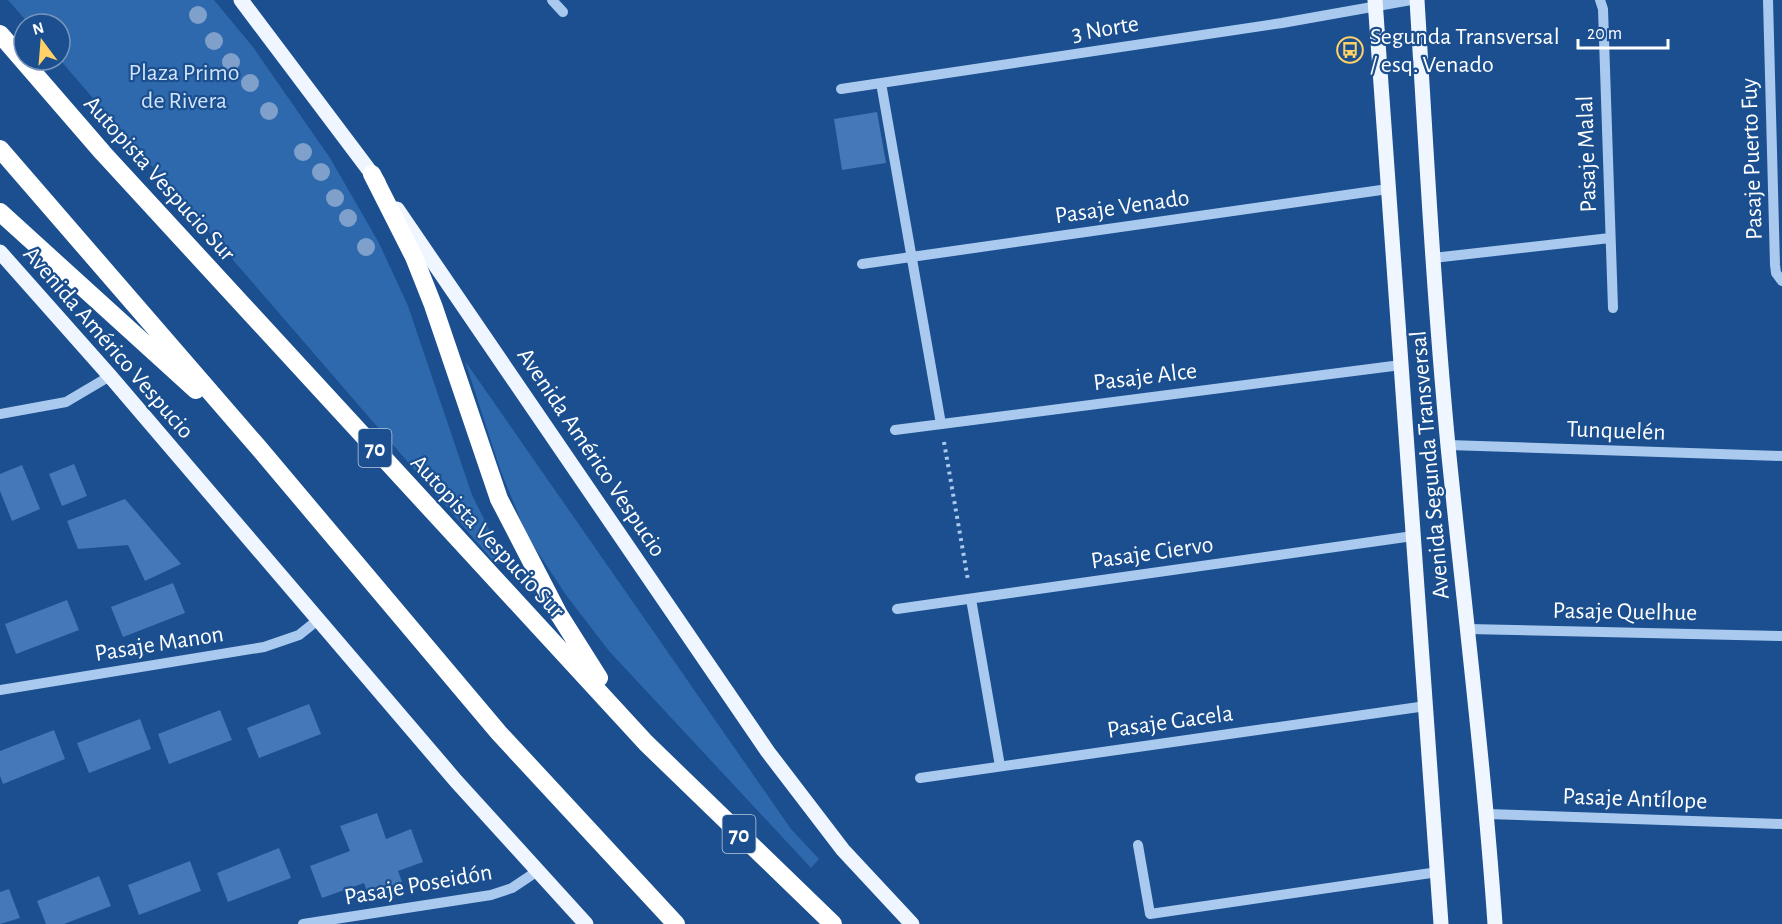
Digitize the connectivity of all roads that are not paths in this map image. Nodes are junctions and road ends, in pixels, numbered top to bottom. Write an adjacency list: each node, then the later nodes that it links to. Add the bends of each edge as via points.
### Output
1 (241, 0): 13 (main road, Avenida Américo Vespucio)
2 (552, 0): 8 (street)
3 (1411, 0): 7 (street, 3 Norte)
4 (1417, 0): 19 (main road, Avenida Segunda Transversal)
5 (1600, 0): 16 (street, Pasaje Malal)
6 (1768, 0): 21 (street, Pasaje Puerto Fuy, via 1775,265)
7 (1376, 3): 10 (street, 3 Norte, via 1282,23); 14 (main road, Avenida Segunda Transversal)
8 (563, 12)
9 (0, 34): 39 (highway, Autopista Vespucio Sur / 70, via 103,153)
10 (881, 83): 11 (street, 3 Norte); 18 (street)
11 (841, 89)
12 (0, 149): 29 (highway)
13 (372, 174): 39 (highway, via 414,256 485,464 514,532 585,658); 51 (main road, Avenida Américo Vespucio, via 768,752 843,850)
14 (1388, 189): 18 (street, Pasaje Venado); 23 (main road, Avenida Segunda Transversal)
15 (0, 212): 29 (highway)
16 (1610, 238): 19 (street); 22 (street, Pasaje Malal)
17 (0, 252): 24 (main road, Avenida Américo Vespucio)
18 (912, 257): 20 (street, Pasaje Venado); 26 (street)
19 (1432, 258): 28 (main road, Avenida Segunda Transversal)
20 (862, 264)
21 (1781, 280)
22 (1613, 308)
23 (1401, 365): 26 (street, Pasaje Alce); 31 (main road, Avenida Segunda Transversal)
24 (110, 375): 25 (street, via 66,402); 34 (main road, Avenida Américo Vespucio)
25 (0, 414)
26 (941, 424): 27 (street, Pasaje Alce)
27 (895, 430)
28 (1448, 445): 30 (street, Tunquelén); 35 (main road, Avenida Segunda Transversal)
29 (258, 447): 49 (highway, via 499,732)
30 (1782, 456)
31 (1413, 536): 32 (street, Pasaje Ciervo); 38 (main road, Avenida Segunda Transversal)
32 (971, 599): 33 (street, Pasaje Ciervo); 40 (street)
33 (897, 609)
34 (319, 619): 37 (street, Pasaje Manon, via 299,635 264,647); 45 (main road, Avenida Américo Vespucio)
35 (1468, 629): 36 (street, Pasaje Quelhue); 42 (main road, Avenida Segunda Transversal)
36 (1782, 636)
37 (0, 690)
38 (1425, 706): 40 (street, Pasaje Gacela); 46 (main road, Avenida Segunda Transversal)
39 (646, 743): 50 (highway, Autopista Vespucio Sur / 70)
40 (1000, 766): 41 (street, Pasaje Gacela)
41 (920, 778)
42 (1487, 814): 43 (street, Pasaje Antílope); 53 (main road, Avenida Segunda Transversal)
43 (1782, 824)
44 (1138, 845): 46 (street, via 1150,914)
45 (536, 872): 47 (street, Pasaje Poseidón, via 512,888 491,895); 48 (main road, Avenida Américo Vespucio)
46 (1438, 872): 52 (main road, Avenida Segunda Transversal)
47 (303, 924)
48 (586, 924)
49 (676, 924)
50 (833, 924)
51 (912, 924)
52 (1442, 924)
53 (1495, 924)

